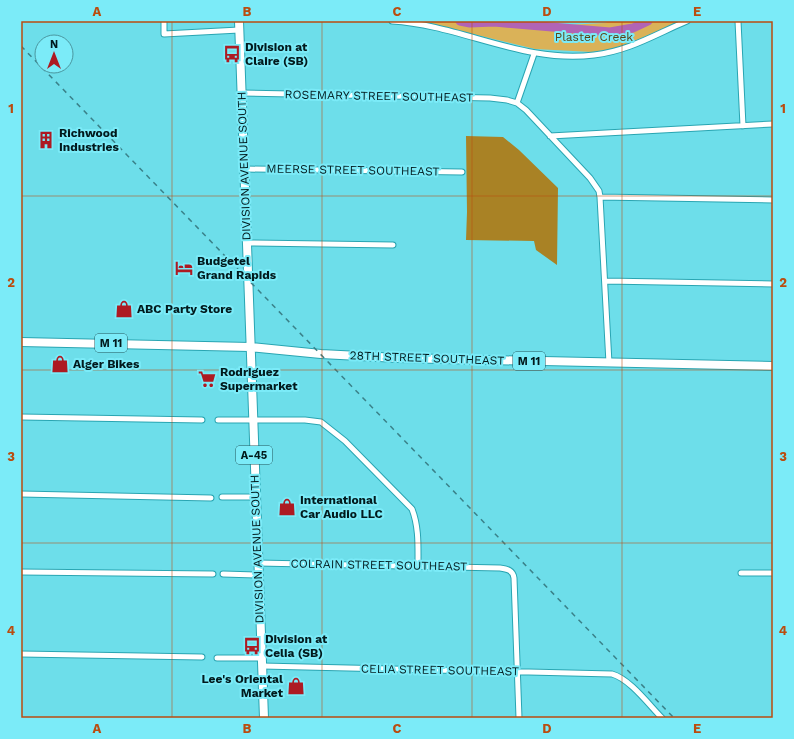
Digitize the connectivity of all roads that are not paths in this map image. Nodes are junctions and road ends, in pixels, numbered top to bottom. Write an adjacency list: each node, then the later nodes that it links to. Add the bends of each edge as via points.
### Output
1 (164, 21): 6 (street, via 164,34)
2 (239, 21): 6 (main road, DIVISION AVENUE SOUTH)
3 (392, 21): 7 (street, via 421,24)
4 (687, 21): 7 (street, via 634,46 613,52 575,57)
5 (738, 21): 11 (street)
6 (239, 30): 8 (main road, DIVISION AVENUE SOUTH)
7 (534, 54): 9 (street)
8 (241, 93): 9 (street, ROSEMARY STREET SOUTHEAST, via 490,98); 13 (main road, DIVISION AVENUE SOUTH)
9 (517, 103): 12 (street)
10 (773, 124): 11 (street)
11 (743, 126): 12 (street)
12 (550, 136): 15 (street, via 590,178)
13 (245, 169): 14 (street, MEERSE STREET SOUTHEAST); 17 (main road, DIVISION AVENUE SOUTH)
14 (462, 172)
15 (600, 197): 16 (street); 19 (street)
16 (773, 200)
17 (247, 243): 18 (street); 22 (main road, DIVISION AVENUE SOUTH)
18 (393, 245)
19 (605, 280): 20 (street); 23 (street)
20 (773, 284)
21 (21, 342): 22 (main road, M 11)
22 (250, 347): 23 (main road, 28TH STREET SOUTHEAST / M 11, via 358,357); 28 (main road, DIVISION AVENUE SOUTH / A-45)
23 (609, 363): 24 (main road, 28TH STREET SOUTHEAST / M 11)
24 (773, 366)
25 (21, 417): 26 (street)
26 (202, 420)
27 (218, 420): 28 (street)
28 (252, 420): 31 (main road, DIVISION AVENUE SOUTH / A-45); 34 (street, via 321,422 345,440 412,509 416,520)
29 (21, 494): 32 (street)
30 (222, 497): 31 (street)
31 (256, 497): 33 (main road, DIVISION AVENUE SOUTH / A-45)
32 (211, 498)
33 (258, 563): 34 (street, COLRAIN STREET SOUTHEAST); 40 (main road, DIVISION AVENUE SOUTH / A-45)
34 (418, 566): 45 (street, COLRAIN STREET SOUTHEAST, via 500,568 512,572)
35 (21, 572): 38 (street)
36 (741, 573): 37 (street)
37 (773, 573)
38 (213, 574)
39 (223, 574): 40 (street)
40 (258, 575): 44 (main road, DIVISION AVENUE SOUTH / A-45)
41 (21, 654): 42 (street)
42 (202, 657)
43 (217, 658): 44 (street, CELIA STREET SOUTHEAST)
44 (261, 662): 45 (street, CELIA STREET SOUTHEAST); 46 (main road, DIVISION AVENUE SOUTH / A-45)
45 (518, 672): 47 (street); 48 (street, CELIA STREET SOUTHEAST, via 619,676)
46 (264, 718)
47 (519, 718)
48 (662, 718)

